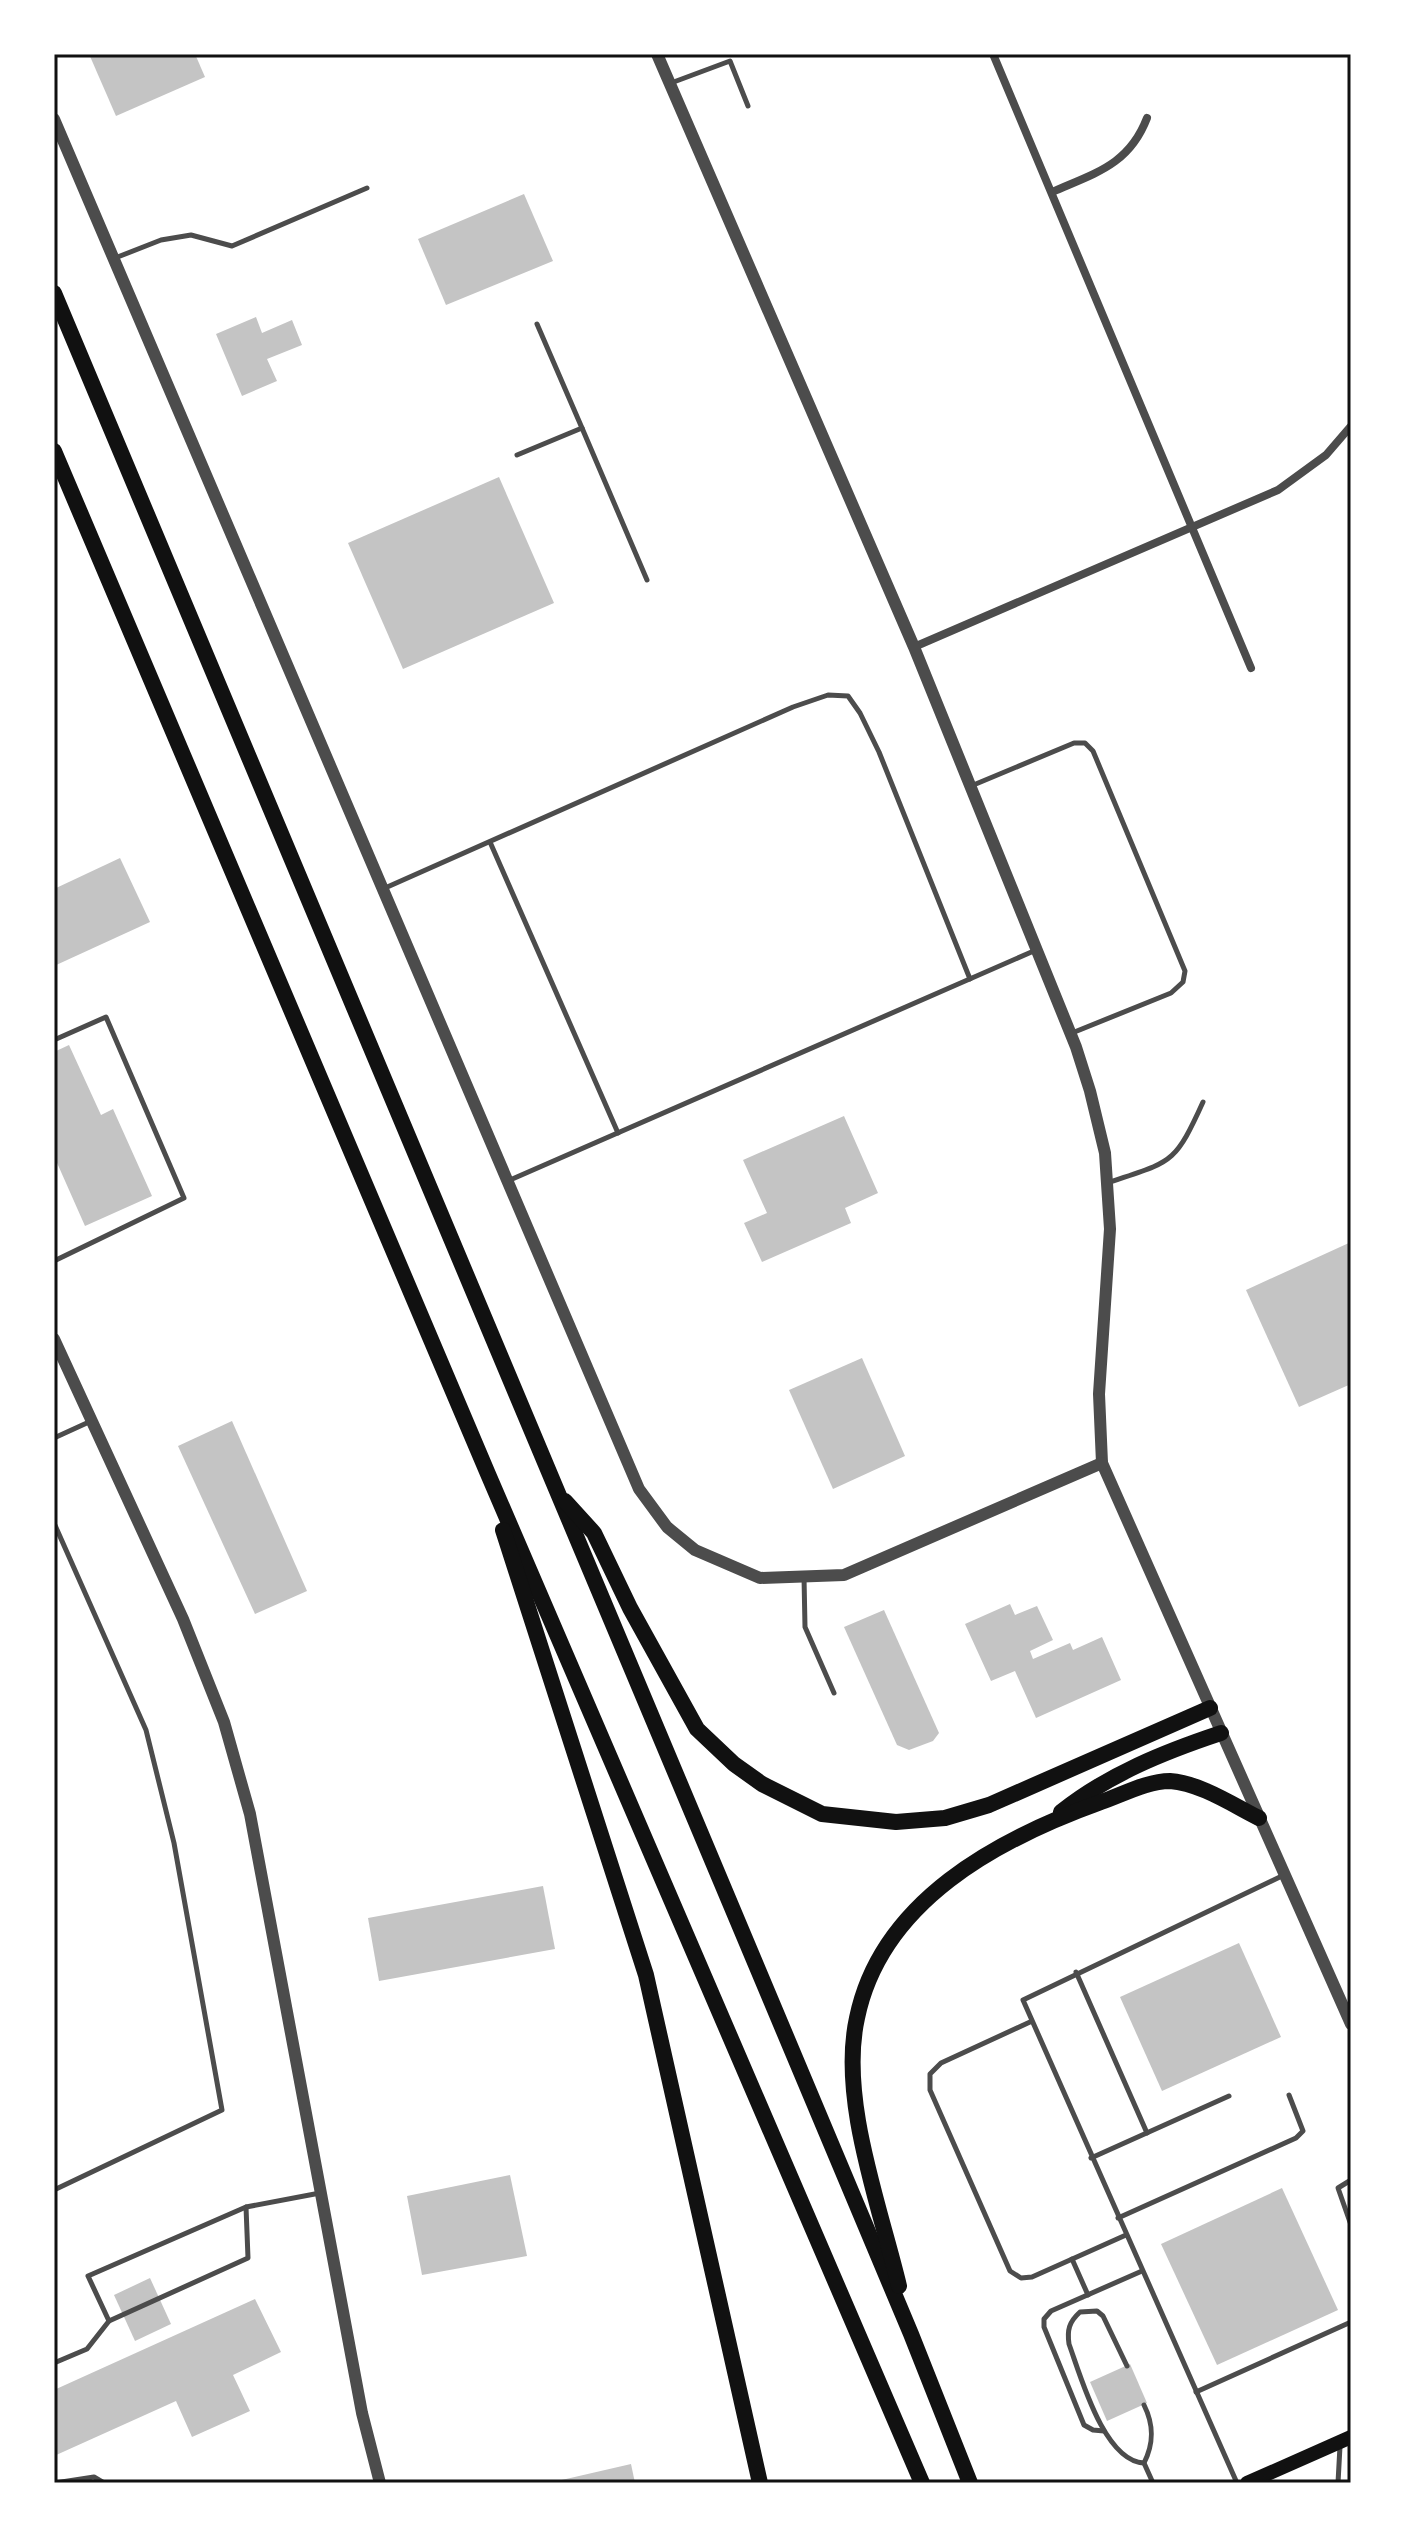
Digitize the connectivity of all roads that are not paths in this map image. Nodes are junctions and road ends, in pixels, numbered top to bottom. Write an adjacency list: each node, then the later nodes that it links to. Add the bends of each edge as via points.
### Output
1 (657, 54): 3 (street)
2 (993, 54): 8 (street)
3 (670, 84): 4 (lane, via 730,61); 18 (street)
4 (748, 106)
5 (1147, 118): 8 (street, via 1118,162)
6 (54, 119): 9 (street)
7 (367, 188): 9 (lane, via 232,246 191,235)
8 (1052, 192): 16 (street)
9 (114, 258): 22 (street)
10 (54, 293): 37 (highway)
11 (537, 324): 13 (lane)
12 (1351, 426): 16 (street, via 1326,455 1278,490)
13 (582, 428): 15 (lane); 17 (lane)
14 (54, 451): 36 (highway)
15 (517, 455)
16 (1194, 527): 18 (street); 19 (street)
17 (647, 580)
18 (914, 647): 20 (street)
19 (1251, 668)
20 (971, 786): 23 (street); 25 (lane, via 1085,743 1093,751 1185,971 1183,982 1171,993)
21 (490, 842): 22 (lane); 24 (lane, via 793,707 828,695 848,696 879,752); 28 (lane)
22 (384, 889): 29 (street)
23 (1036, 949): 24 (lane); 25 (street)
24 (970, 979): 28 (lane)
25 (1070, 1033): 30 (street, via 1093,1100)
26 (54, 1040): 31 (lane, via 106,1017 184,1198)
27 (1203, 1102): 30 (lane, via 1177,1154 1161,1165)
28 (618, 1133): 29 (lane)
29 (508, 1181): 39 (street, via 639,1489 667,1527 695,1550 760,1578)
30 (1106, 1183): 35 (street, via 1110,1229 1099,1394)
31 (54, 1261)
32 (54, 1339): 33 (street)
33 (92, 1421): 34 (lane); 55 (street, via 224,1722 250,1814)
34 (54, 1438)
35 (1102, 1463): 39 (street, via 844,1575); 41 (street)
36 (488, 1474): 77 (highway, via 513,1567 646,1975); 78 (highway)
37 (556, 1491): 41 (highway, via 594,1533 697,1729 762,1784 822,1814 896,1822 945,1818 989,1805); 65 (highway)
38 (54, 1523): 54 (lane, via 146,1730 174,1843 222,2110)
39 (804, 1576): 40 (lane, via 805,1627)
40 (834, 1693)
41 (1210, 1708): 42 (street)
42 (1221, 1733): 43 (street); 44 (highway, via 1108,1779)
43 (1259, 1818): 44 (highway, via 1172,1781); 45 (street)
44 (1051, 1820): 65 (highway, via 954,1873 889,1940 857,2017 852,2053 862,2138)
45 (1284, 1875): 46 (lane); 48 (street)
46 (1076, 1972): 47 (lane, via 1023,2000); 51 (lane)
47 (1030, 2022): 52 (lane); 60 (lane, via 941,2063 930,2074 930,2090 1010,2271 1032,2277)
48 (1351, 2024)
49 (1289, 2095): 57 (lane, via 1302,2121 1303,2131 1296,2138)
50 (1229, 2096): 51 (lane)
51 (1147, 2133): 52 (lane)
52 (1091, 2158): 57 (lane)
53 (1351, 2180): 58 (lane, via 1338,2188)
54 (54, 2190)
55 (321, 2193): 56 (lane); 76 (street)
56 (246, 2207): 63 (lane, via 248,2258); 63 (lane, via 88,2276)
57 (1118, 2218): 59 (lane)
58 (1351, 2225)
59 (1126, 2235): 60 (lane); 61 (lane)
60 (1072, 2259): 62 (lane)
61 (1142, 2271): 62 (lane); 68 (lane)
62 (1088, 2295): 70 (lane, via 1051,2311 1044,2327 1084,2425)
63 (109, 2321): 66 (lane, via 87,2349)
64 (1351, 2322): 68 (lane)
65 (911, 2334): 79 (highway)
66 (54, 2363)
67 (1127, 2366): 70 (lane, via 1103,2316 1080,2312 1068,2330 1069,2344)
68 (1196, 2392): 81 (lane)
69 (1144, 2405): 72 (lane, via 1152,2444)
70 (1104, 2431): 72 (lane, via 1123,2456)
71 (1346, 2439): 82 (main road); 83 (lane)
72 (1144, 2463): 80 (lane)
73 (64, 2481): 74 (lane); 75 (lane, via 94,2477)
74 (55, 2483)
75 (104, 2483)
76 (380, 2483)
77 (760, 2483)
78 (922, 2483)
79 (970, 2483)
80 (1153, 2483)
81 (1237, 2483)
82 (1247, 2483)
83 (1338, 2483)

